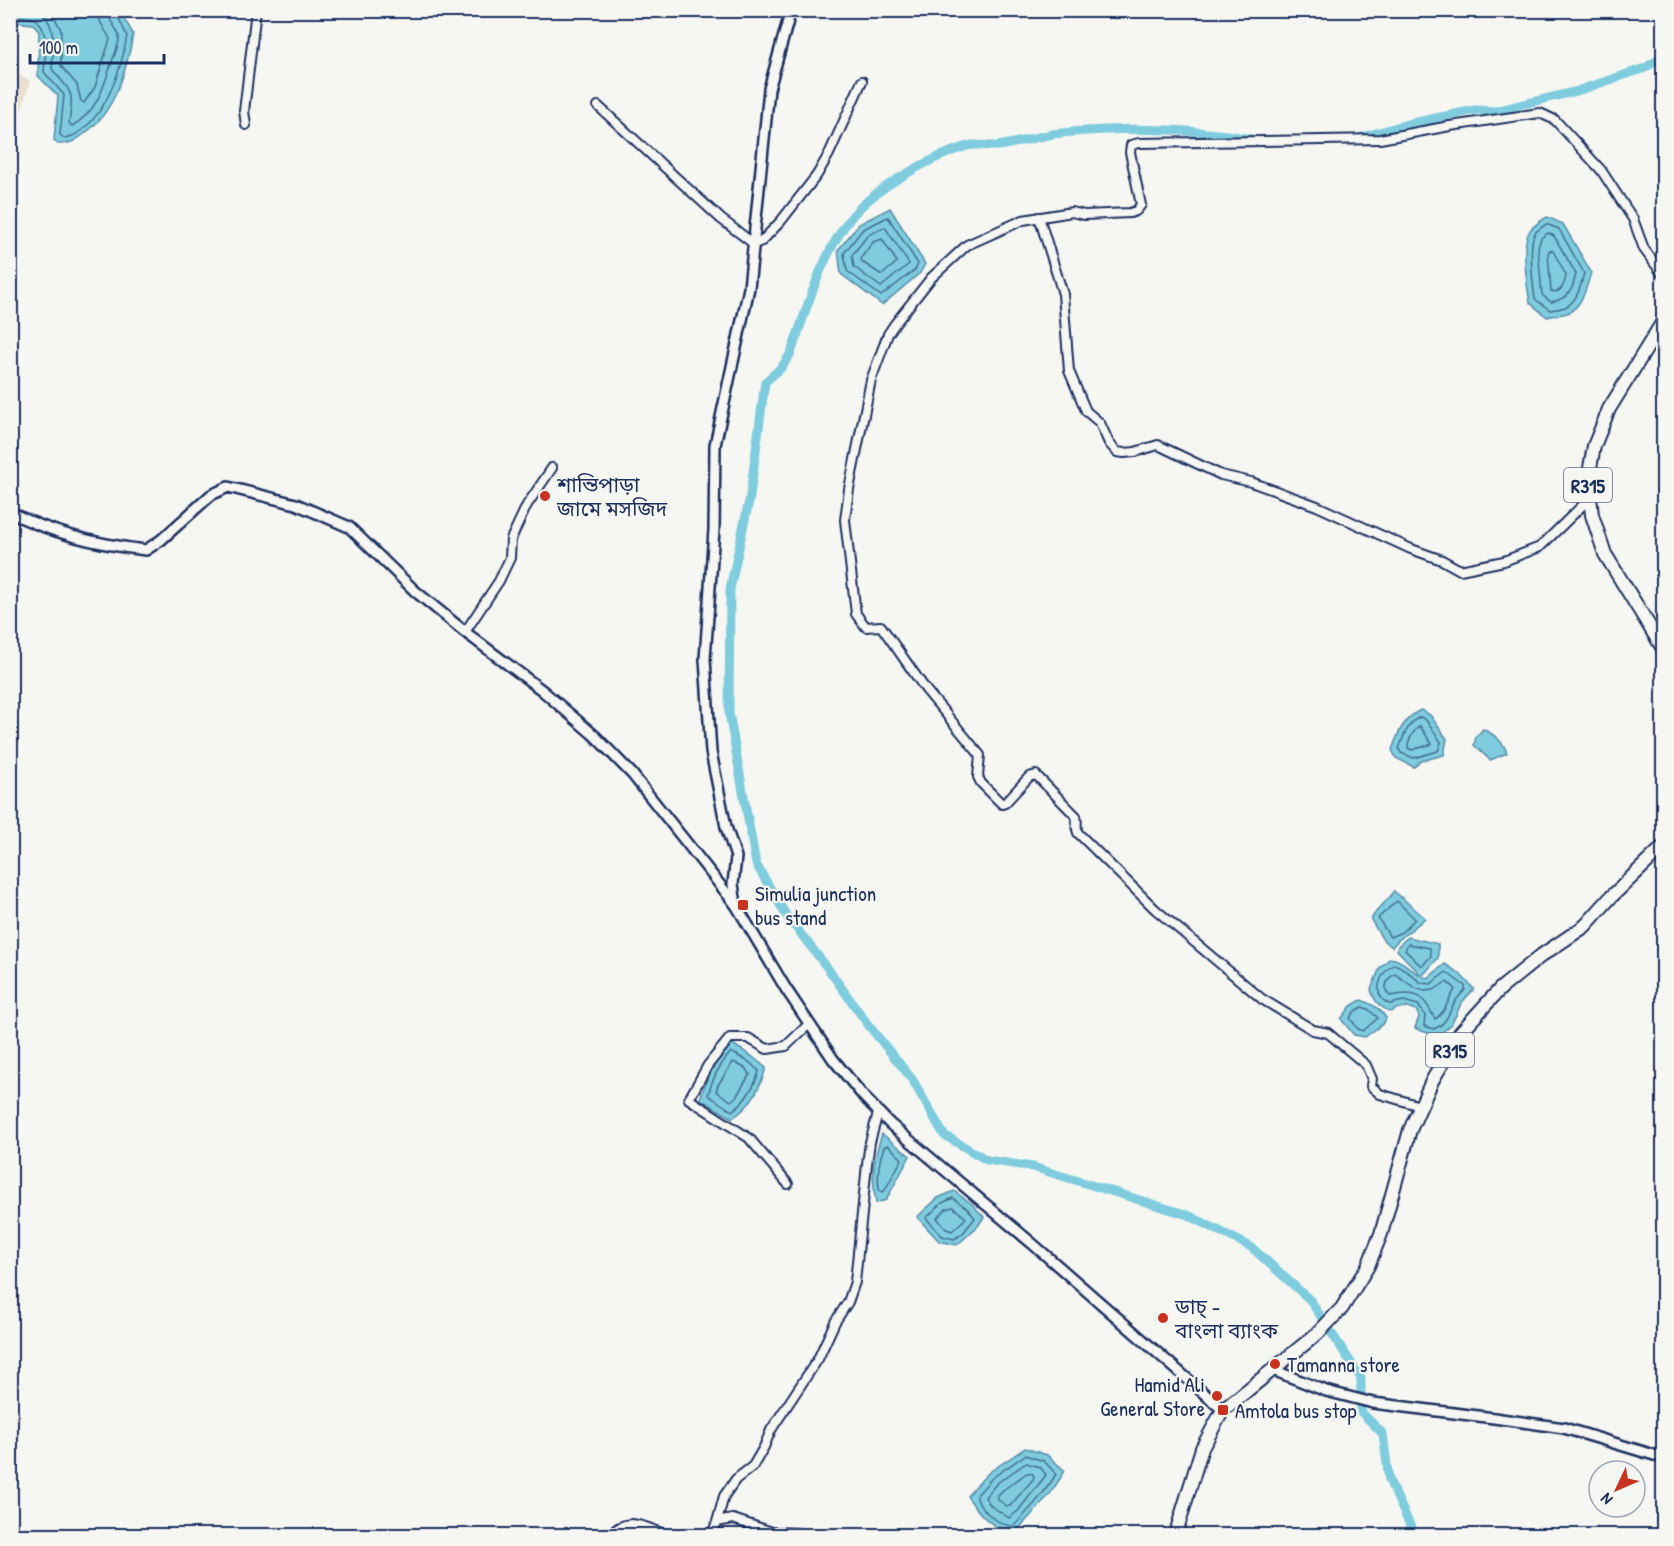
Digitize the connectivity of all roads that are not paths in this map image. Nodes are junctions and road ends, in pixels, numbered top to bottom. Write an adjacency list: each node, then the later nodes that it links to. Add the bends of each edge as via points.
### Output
1 (256, 10): 5 (street, via 244,111)
2 (791, 10): 7 (street, via 769,89)
3 (862, 81): 7 (street, via 818,175 781,221)
4 (598, 106): 7 (street, via 721,219)
5 (246, 124)
6 (1039, 217): 8 (street, via 1136,211 1141,205 1130,152 1131,145 1139,143 1380,139 1540,113 1555,120 1601,171 1633,219 1644,249); 11 (street, via 1063,294 1069,371 1086,411 1100,423 1118,452 1158,445 1221,476 1251,482 1326,509 1460,570 1504,561 1540,547); 18 (street, via 1023,220 967,245 926,284 888,334 871,380 845,520 856,614 866,627 881,626 885,631 926,690 980,755 978,777 1002,804 1029,777 1036,775 1076,816 1078,833 1155,909 1262,999 1313,1030 1328,1033 1366,1065 1371,1086 1380,1095)
7 (754, 244): 16 (street, via 749,288 715,446 705,659 711,752 726,828 736,857)
8 (1664, 276)
9 (1664, 320): 11 (main road, R315, via 1609,409 1594,446 1588,479)
10 (552, 468): 13 (street, via 526,505 499,581)
11 (1590, 498): 14 (main road, R315, via 1605,554)
12 (10, 512): 13 (street, via 110,546 146,550 211,495 228,488 296,504 349,527 415,591)
13 (465, 632): 16 (street, via 595,736 632,774)
14 (1664, 650)
15 (1664, 846): 18 (main road, R315, via 1585,926 1500,989 1460,1033)
16 (736, 905): 17 (street)
17 (809, 1024): 19 (street); 20 (street, via 786,1046 767,1049 748,1038 730,1038 708,1065 689,1099 749,1138)
18 (1420, 1106): 21 (main road, R315, via 1368,1266 1342,1308)
19 (878, 1113): 22 (street); 24 (street, via 867,1164 855,1282 848,1302 753,1466 736,1479 724,1496)
20 (788, 1184)
21 (1273, 1370): 22 (main road, R315); 23 (street, via 1326,1391 1373,1403 1564,1428)
22 (1223, 1410): 29 (main road, R315, via 1202,1448)
23 (1664, 1458)
24 (717, 1522): 27 (street); 28 (street, via 733,1519 772,1533)
25 (609, 1536): 26 (street, via 618,1526 634,1523)
26 (670, 1536)
27 (711, 1536)
28 (802, 1536)
29 (1175, 1536)

